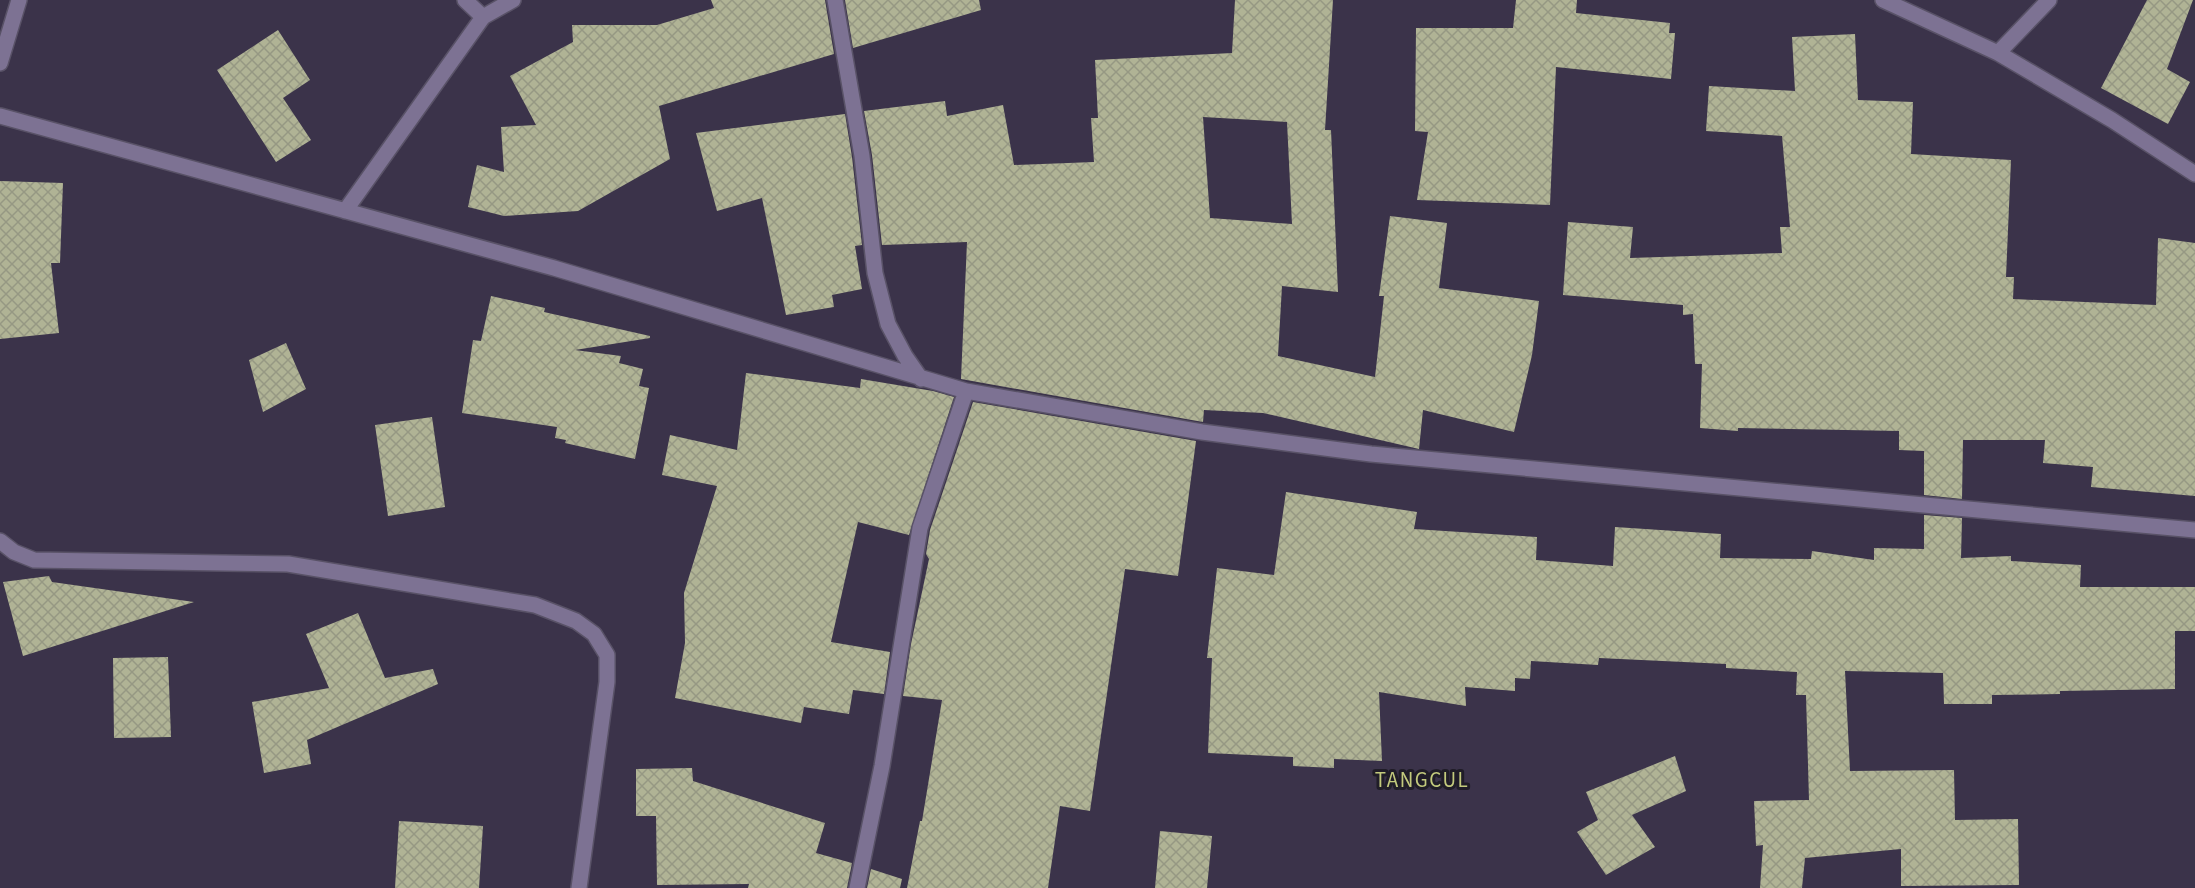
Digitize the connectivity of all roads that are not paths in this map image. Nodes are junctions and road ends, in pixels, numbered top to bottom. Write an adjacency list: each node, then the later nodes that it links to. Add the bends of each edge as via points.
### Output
1 (19, 0): 9 (street)
2 (465, 0): 7 (street)
3 (513, 0): 7 (street)
4 (835, 0): 13 (street, via 862,156 879,291 888,324)
5 (1883, 0): 8 (street)
6 (2049, 0): 8 (street)
7 (483, 17): 12 (street)
8 (1998, 53): 11 (street)
9 (0, 63)
10 (0, 116): 12 (street)
11 (2195, 174)
12 (345, 211): 13 (street, via 554,268)
13 (921, 379): 14 (street)
14 (966, 391): 15 (street, via 1202,432 1371,454); 18 (street, via 920,528 882,766)
15 (2195, 530)
16 (0, 541): 17 (street, via 34,560 288,564 535,605 576,621 594,634 607,655 607,682)
17 (579, 888)
18 (857, 888)

